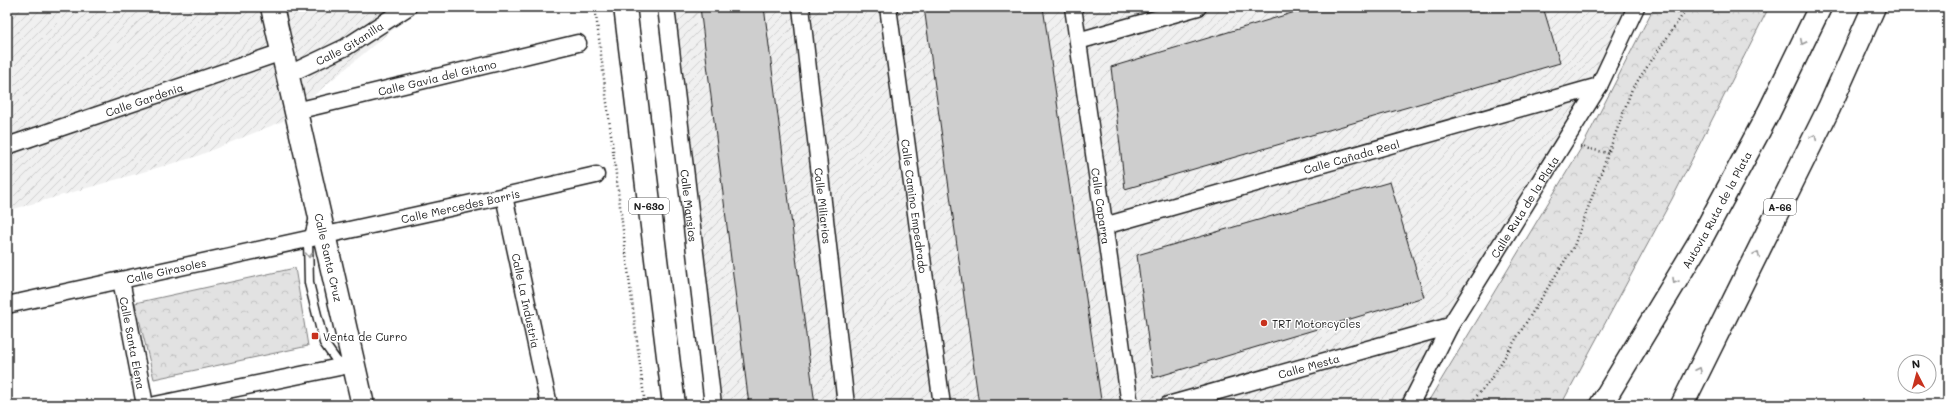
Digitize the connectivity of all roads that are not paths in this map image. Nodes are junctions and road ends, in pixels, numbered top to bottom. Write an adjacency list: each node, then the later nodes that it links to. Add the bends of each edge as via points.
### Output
1 (272, 7): 14 (main road, Calle Santa Cruz)
2 (408, 7): 15 (street, Calle Gitanilla, via 346,47)
3 (625, 7): 31 (main road, N-630)
4 (666, 7): 32 (street, Calle Mansios)
5 (801, 7): 33 (street, Calle Miliarios)
6 (888, 7): 34 (street, Calle Camino Empedrado)
7 (1074, 7): 12 (street, Calle Caparra)
8 (1198, 7): 12 (street)
9 (1636, 7): 16 (street, Calle Ruta de la Plata)
10 (1820, 7): 38 (main road, Autovía Ruta de la Plata, one-way to 38, via 1769,112 1701,239)
11 (1874, 7): 39 (main road, A-66, one-way to 11, via 1825,115)
12 (1078, 41): 21 (street, Calle Caparra)
13 (578, 43): 17 (street, Calle Gavia del Gitano)
14 (282, 52): 15 (main road, Calle Santa Cruz); 18 (street, Calle Gardenia)
15 (287, 75): 17 (main road, Calle Santa Cruz)
16 (1599, 86): 21 (street, Calle Cañada Real); 25 (street, Calle Ruta de la Plata)
17 (296, 111): 22 (main road, Calle Santa Cruz, via 317,203)
18 (7, 146)
19 (596, 174): 20 (street, Calle Mercedes Barris)
20 (504, 196): 22 (street, Calle Mercedes Barris); 30 (street, Calle La Industria)
21 (1104, 226): 35 (street, Calle Caparra)
22 (317, 238): 23 (street, Calle Girasoles); 26 (main road, Calle Santa Cruz)
23 (121, 280): 24 (street, Calle Girasoles); 27 (street, Calle Santa Elena)
24 (7, 305)
25 (1450, 326): 36 (street, Calle Mesta); 37 (street, Calle Ruta de la Plata)
26 (348, 365): 28 (street); 29 (main road, Calle Santa Cruz)
27 (145, 405)
28 (155, 405)
29 (363, 405)
30 (549, 405)
31 (674, 405)
32 (713, 405)
33 (846, 405)
34 (942, 405)
35 (1130, 405)
36 (1168, 405)
37 (1410, 405)
38 (1601, 405)
39 (1682, 405)

